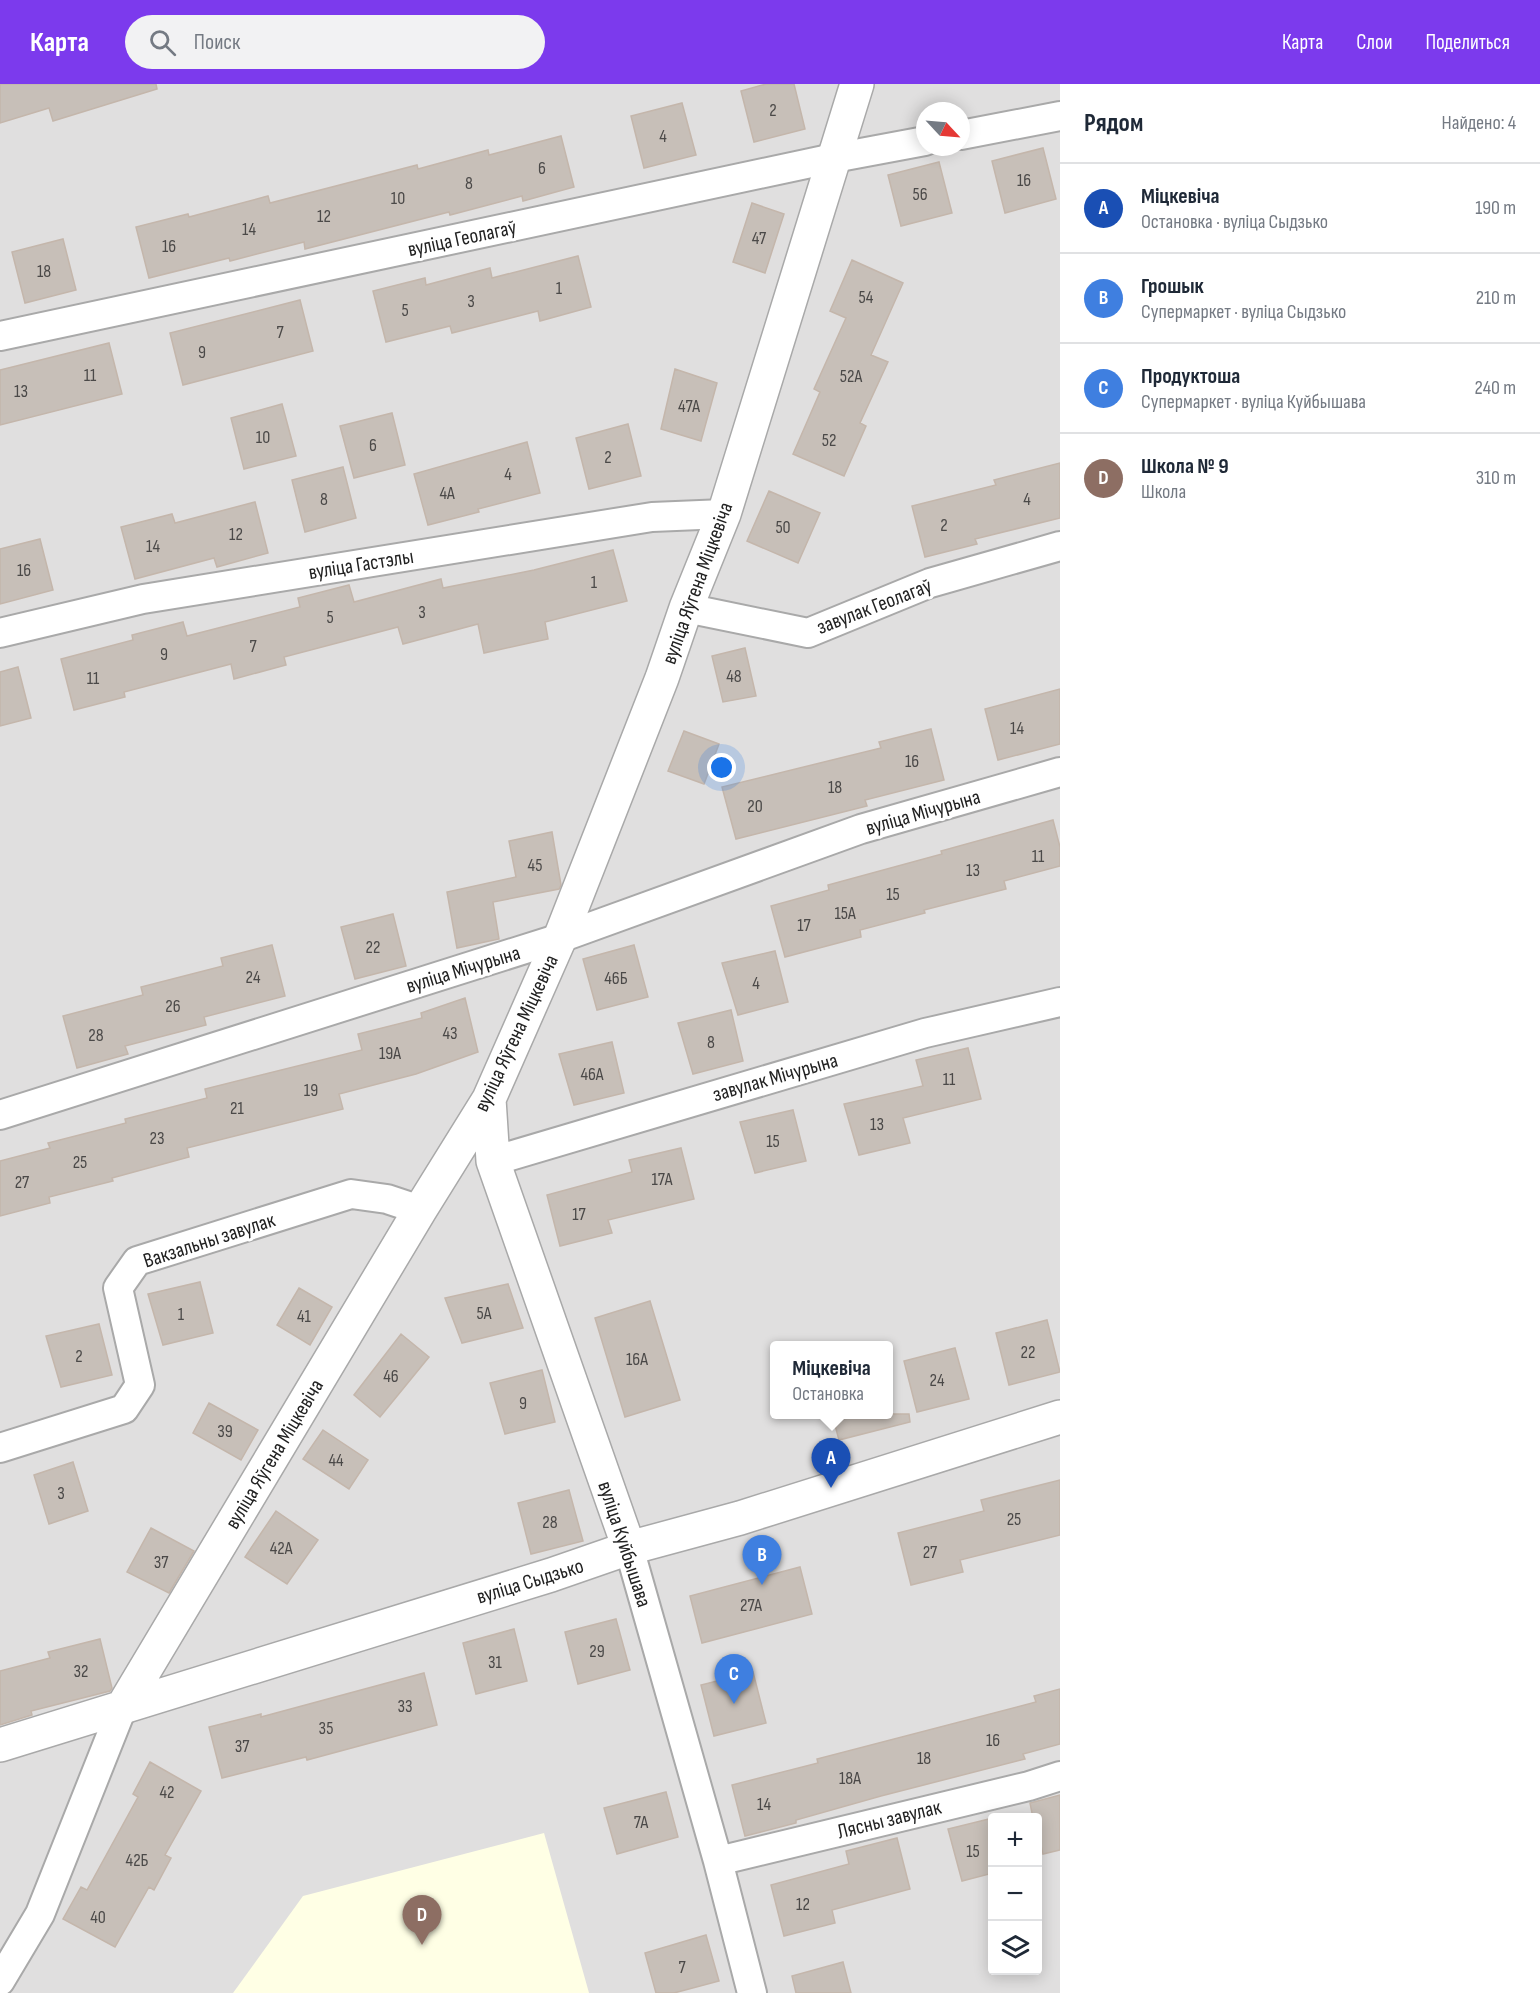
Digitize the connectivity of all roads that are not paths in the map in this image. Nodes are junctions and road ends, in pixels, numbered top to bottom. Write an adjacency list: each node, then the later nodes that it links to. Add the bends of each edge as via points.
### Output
1 (857, 84): 5 (street, вуліца Яўгена Міцкевіча)
2 (1060, 116): 3 (street)
3 (970, 133)
4 (916, 143): 5 (street, вуліца Геолагаў)
5 (834, 158): 6 (street, вуліца Геолагаў); 7 (street, вуліца Яўгена Міцкевіча)
6 (0, 336)
7 (724, 513): 9 (street, вуліца Яўгена Міцкевіча); 10 (street, вуліца Гастэлы, via 652,517 143,599)
8 (1060, 546): 9 (street, завулак Геолагаў, via 930,583 808,633)
9 (686, 608): 12 (street, вуліца Яўгена Міцкевіча)
10 (0, 633)
11 (1060, 772): 12 (street, вуліца Мічурына, via 861,829)
12 (560, 938): 14 (street, вуліца Яўгена Міцкевіча); 15 (street, вуліца Мічурына)
13 (1060, 1002): 16 (street, завулак Мічурына, via 925,1033)
14 (489, 1099): 16 (street, вуліца Куйбышава); 17 (street, вуліца Яўгена Міцкевіча)
15 (0, 1115)
16 (493, 1161): 20 (street, вуліца Куйбышава)
17 (420, 1210): 19 (street, Вакзальны завулак, via 387,1199 351,1194 137,1261 118,1288 140,1385 124,1409); 21 (street, вуліца Яўгена Міцкевіча)
18 (1060, 1417): 20 (street, вуліца Сыдзько, via 740,1518)
19 (0, 1448)
20 (629, 1548): 21 (street, вуліца Сыдзько); 24 (street, вуліца Куйбышава)
21 (122, 1708): 22 (street, вуліца Сыдзько); 25 (street, вуліца Яўгена Міцкевіча, via 40,1914)
22 (0, 1745)
23 (1060, 1776): 24 (street, Лясны завулак)
24 (718, 1861): 26 (street, вуліца Куйбышава)
25 (0, 1981)
26 (752, 1993)

